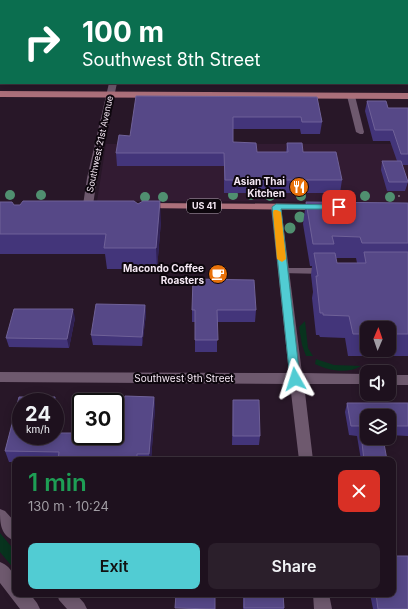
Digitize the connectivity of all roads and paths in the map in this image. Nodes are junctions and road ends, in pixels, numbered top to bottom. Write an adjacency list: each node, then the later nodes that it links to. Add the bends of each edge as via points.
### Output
1 (113, 84): 3 (street, Southwest 21st Avenue)
2 (0, 94): 3 (main road)
3 (110, 94): 4 (main road); 7 (street, Southwest 21st Avenue, via 92,178)
4 (351, 96): 5 (main road); 6 (lane)
5 (408, 96)
6 (360, 132)
7 (92, 205): 8 (main road)
8 (76, 206)
9 (138, 206): 10 (main road, US 41); 12 (lane)
10 (276, 207): 11 (main road, US 41); 13 (street)
11 (331, 207)
12 (141, 217)
13 (283, 271): 14 (lane); 16 (street)
14 (336, 272)
15 (0, 377): 16 (street, Southwest 9th Street)
16 (295, 379): 17 (street, Southwest 9th Street); 20 (street)
17 (360, 379)
18 (396, 380): 19 (street)
19 (408, 380)
20 (306, 457)
21 (0, 516): 22 (street)
22 (12, 530)
23 (0, 570): 24 (street)
24 (12, 585)
25 (21, 597): 28 (street)
26 (68, 597): 29 (street)
27 (321, 597): 30 (street)
28 (31, 609)
29 (78, 609)
30 (323, 609)

